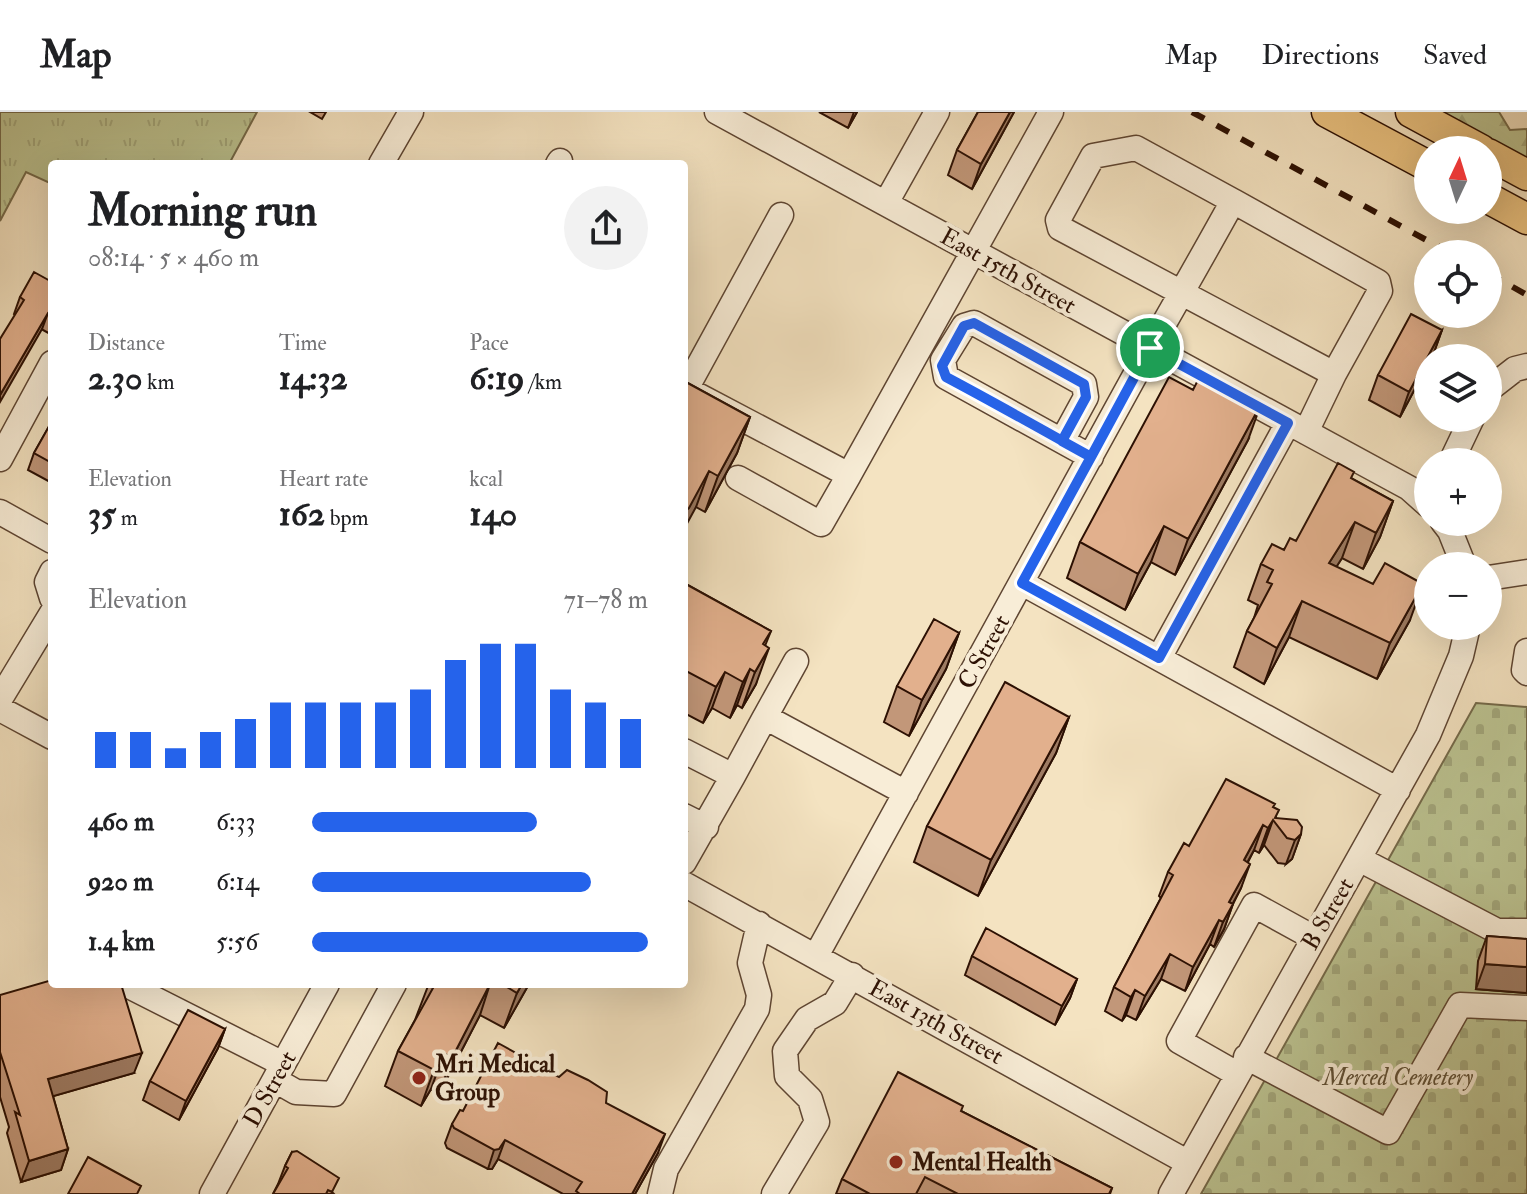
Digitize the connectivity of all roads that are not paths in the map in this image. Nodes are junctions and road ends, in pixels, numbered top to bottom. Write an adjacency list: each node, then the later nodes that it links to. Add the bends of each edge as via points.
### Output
1 (411, 112): 9 (street)
2 (717, 112): 13 (street, East 15th Street)
3 (937, 112): 13 (street)
4 (1051, 112): 17 (street)
5 (1327, 112): 8 (main road)
6 (1411, 112): 7 (main road)
7 (1455, 136)
8 (1414, 159)
9 (383, 160)
10 (1502, 162): 11 (main road)
11 (1527, 175)
12 (1233, 201): 18 (street, C Street); 18 (street, via 1136,148 1093,156 1058,220 1060,228); 22 (street, via 1378,282 1380,291)
13 (886, 203): 17 (street, East 15th Street)
14 (1502, 206): 16 (main road)
15 (781, 215): 24 (street)
16 (1527, 219)
17 (971, 251): 19 (street, East 15th Street); 30 (street)
18 (1181, 294): 19 (street, C Street); 22 (street)
19 (1150, 348): 26 (street, East 15th Street); 28 (street, C Street)
20 (1527, 366): 23 (street)
21 (48, 370): 29 (street)
22 (1334, 374): 26 (street)
23 (1502, 379)
24 (688, 385)
25 (688, 390): 30 (street)
26 (1297, 428): 32 (street, East 15th Street); 41 (street)
27 (1062, 441): 27 (street, via 946,377 943,360 964,326 974,323 1084,384 1086,397); 28 (street)
28 (1091, 457): 37 (street, C Street)
29 (0, 459)
30 (849, 475): 31 (street, via 821,524)
31 (738, 478)
32 (1414, 492)
33 (0, 512): 34 (street)
34 (48, 539)
35 (1526, 571): 36 (street)
36 (1502, 575)
37 (1022, 583): 41 (street); 51 (street, C Street)
38 (48, 620): 44 (street)
39 (1465, 640): 50 (street, B Street, via 1428,735)
40 (1527, 651): 43 (street)
41 (1159, 658): 50 (street)
42 (796, 661): 46 (street)
43 (1527, 673)
44 (0, 699)
45 (0, 709): 47 (street)
46 (765, 717): 49 (street); 51 (street)
47 (48, 735)
48 (688, 753): 49 (street)
49 (733, 776): 52 (street)
50 (1398, 790): 54 (street, B Street)
51 (906, 793): 59 (street, C Street)
52 (695, 821): 53 (street)
53 (688, 847)
54 (1359, 859): 57 (street, via 1497,931); 58 (street, B Street)
55 (688, 886): 56 (street, East 13th Street)
56 (759, 924): 59 (street, East 13th Street); 69 (street, via 750,963 759,995 757,1009 666,1169)
57 (1527, 931)
58 (1314, 938): 65 (street, B Street); 65 (street, via 1254,905 1179,1041)
59 (816, 956): 60 (street, East 13th Street)
60 (852, 975): 67 (street, East 13th Street); 70 (street, via 835,1003 807,1019 785,1051 787,1076 810,1099 817,1122)
61 (132, 988): 66 (street)
62 (325, 988): 66 (street, D Street)
63 (392, 988): 66 (street, via 334,1094 296,1092)
64 (1527, 1008): 65 (street, via 1460,1005 1388,1132)
65 (1242, 1066): 67 (street, B Street)
66 (279, 1072): 68 (street, D Street)
67 (1187, 1162): 71 (street, B Street)
68 (212, 1194)
69 (660, 1194)
70 (774, 1194)
71 (1171, 1194)

